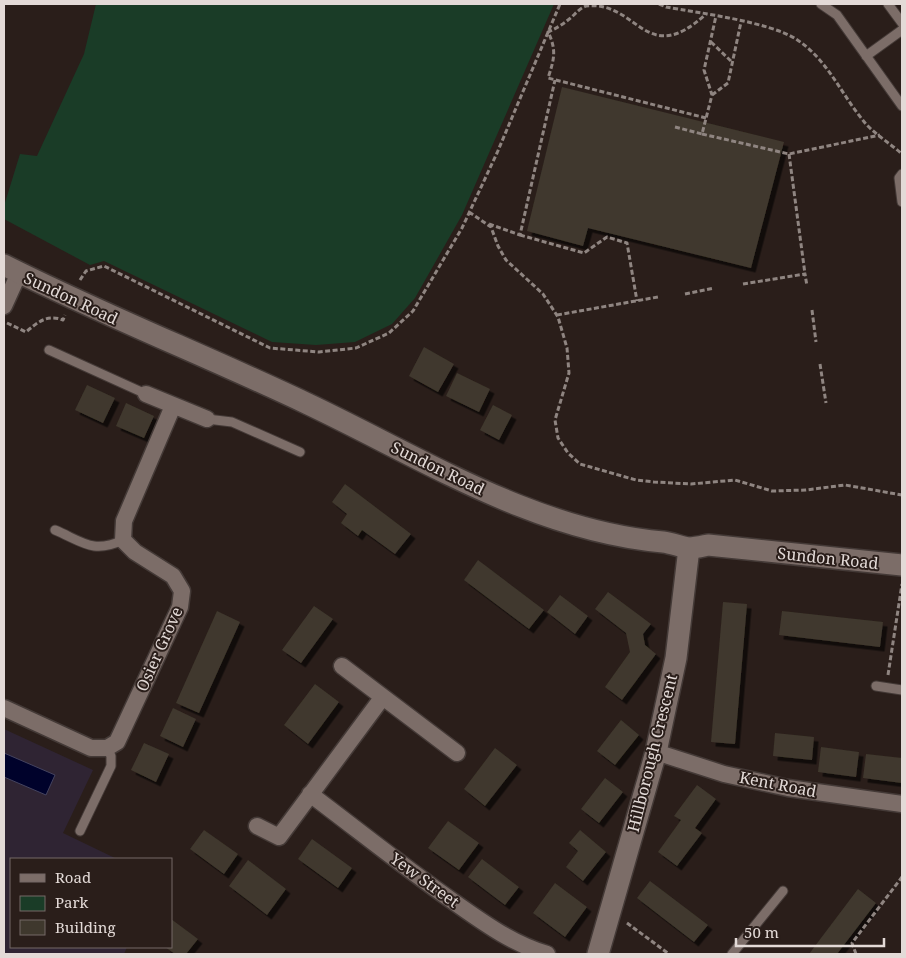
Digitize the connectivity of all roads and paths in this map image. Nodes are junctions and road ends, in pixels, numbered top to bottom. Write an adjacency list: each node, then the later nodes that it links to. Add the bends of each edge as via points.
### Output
1 (560, 4): 10 (path)
2 (659, 4): 5 (path)
3 (821, 4): 12 (lane, via 836,15)
4 (888, 4): 8 (lane)
5 (706, 14): 6 (path); 10 (path, via 691,28 666,34 653,33 613,6 600,4 586,6)
6 (716, 16): 7 (path); 11 (path)
7 (741, 22): 13 (path); 20 (path, via 785,33 798,40 823,63 862,121)
8 (902, 23)
9 (902, 30): 12 (lane)
10 (548, 32): 14 (path, via 556,55 548,78); 25 (path)
11 (711, 42): 13 (path); 15 (path, via 704,70)
12 (866, 56): 16 (lane)
13 (733, 62): 15 (path, via 728,84)
14 (555, 80): 17 (path); 27 (path)
15 (712, 95): 17 (path)
16 (902, 106)
17 (706, 118): 19 (path)
18 (674, 127): 19 (path)
19 (702, 134): 21 (path)
20 (880, 135): 21 (path); 22 (path)
21 (789, 154): 29 (path)
22 (902, 154)
23 (902, 174): 24 (lane, via 899,178)
24 (902, 202)
25 (469, 212): 26 (path); 30 (path, via 414,311 389,333 356,348 319,352 270,348 104,266 86,271)
26 (485, 222): 27 (path); 39 (path, via 491,227 506,260 543,294)
27 (520, 235): 36 (path, via 584,253 607,237 627,243)
28 (11, 269): 37 (street); 53 (street, Sundon Road, via 527,508 593,531)
29 (805, 274): 31 (path); 32 (path)
30 (80, 280)
31 (743, 284)
32 (807, 286)
33 (714, 288): 34 (path)
34 (685, 294)
35 (658, 297): 36 (path)
36 (637, 300): 39 (path)
37 (4, 306)
38 (812, 310): 42 (path)
39 (557, 315): 50 (path, via 567,348 569,373 555,420 558,438 580,464 654,482 691,484 735,480 772,491 845,485)
40 (63, 320): 41 (path, via 53,316 26,332)
41 (4, 322)
42 (816, 342)
43 (49, 350): 45 (lane)
44 (820, 364): 46 (path)
45 (146, 394): 47 (street)
46 (826, 403)
47 (173, 406): 48 (street); 52 (street, via 124,521)
48 (207, 419): 49 (lane, via 232,422)
49 (300, 452)
50 (902, 495)
51 (55, 530): 52 (lane, via 96,548)
52 (123, 540): 62 (street, Osier Grove, via 135,552 173,576 182,591 180,606 117,742)
53 (690, 548): 54 (street, Sundon Road, via 708,545); 63 (street, Hillborough Crescent, via 676,658)
54 (902, 565)
55 (902, 581): 58 (path)
56 (342, 666): 60 (street)
57 (876, 686): 58 (lane)
58 (886, 688): 59 (lane)
59 (902, 690)
60 (382, 698): 64 (street); 65 (street)
61 (4, 708): 62 (street, via 91,748)
62 (107, 748): 68 (lane, via 111,766)
63 (656, 752): 66 (street, Kent Road, via 724,774 788,788); 71 (street, Hillborough Crescent)
64 (457, 753)
65 (310, 794): 67 (street, via 279,837); 72 (street, Yew Street, via 429,885 505,937 522,947)
66 (902, 804)
67 (256, 826)
68 (80, 831)
69 (902, 877): 76 (path, via 852,943)
70 (782, 890): 75 (lane)
71 (610, 911): 73 (street, Hillborough Crescent); 74 (path)
72 (547, 954)
73 (598, 954)
74 (669, 954)
75 (732, 954)
76 (856, 954)

